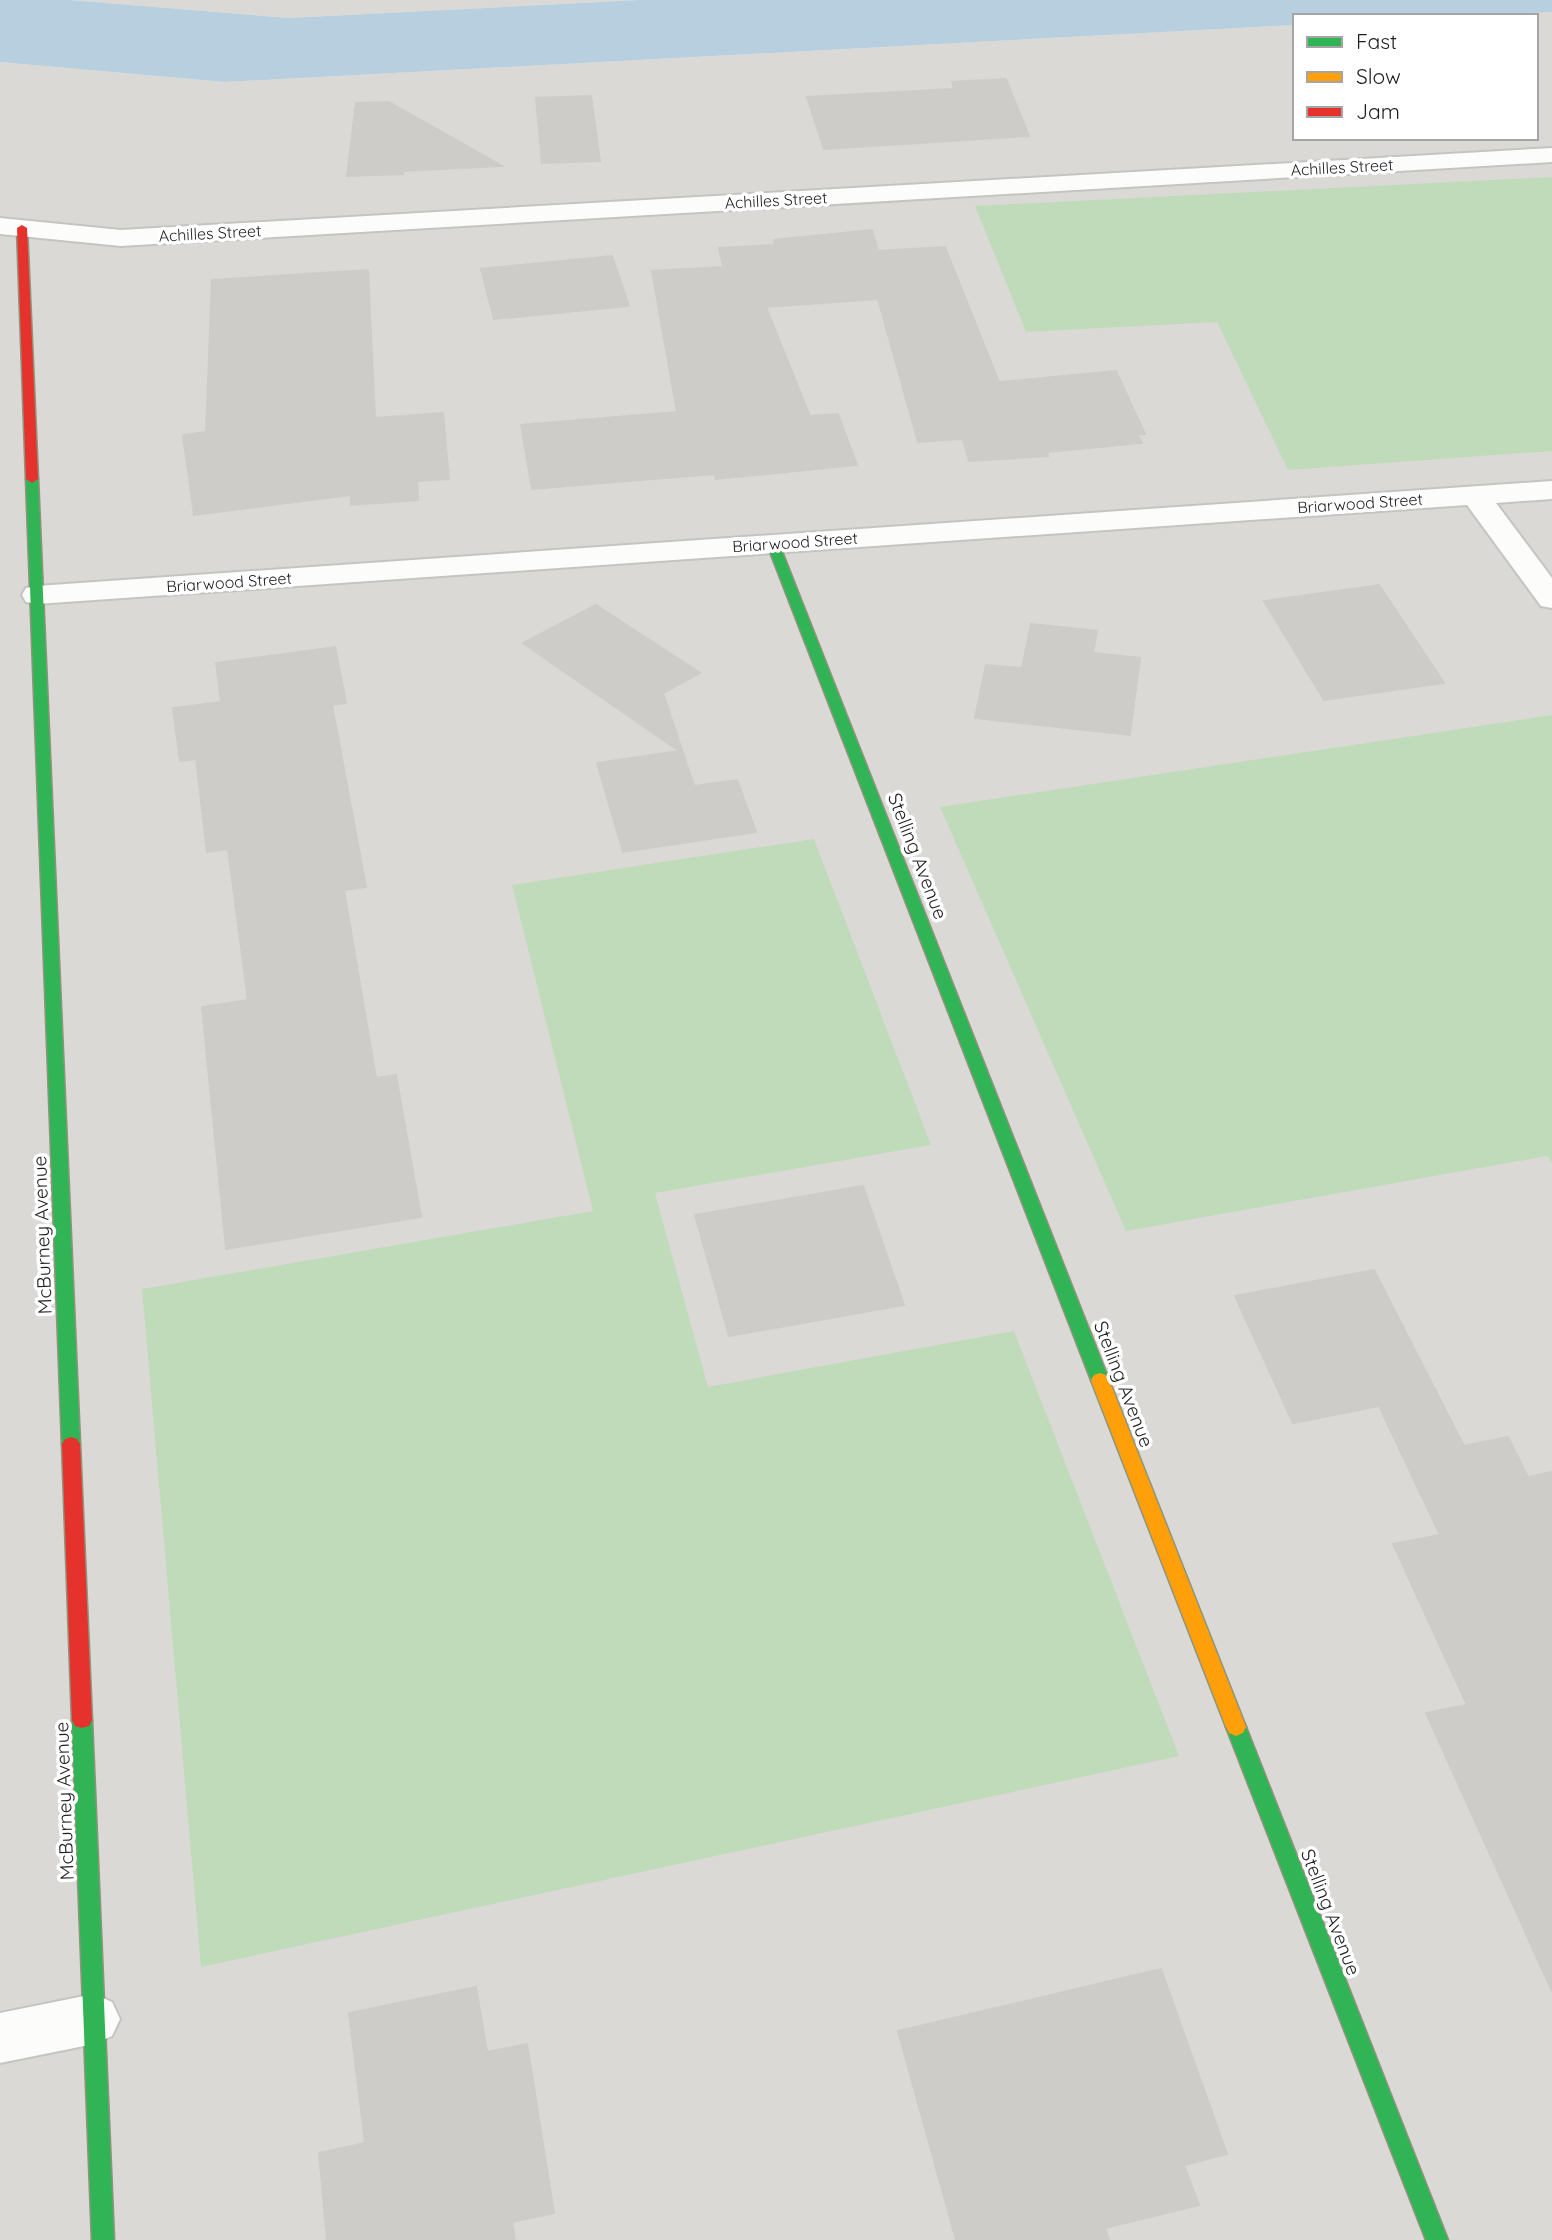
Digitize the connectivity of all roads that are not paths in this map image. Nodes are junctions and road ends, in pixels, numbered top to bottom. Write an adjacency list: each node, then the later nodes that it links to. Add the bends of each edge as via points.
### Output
1 (1552, 155): 2 (street, Achilles Street, via 121,238)
2 (11, 227): 6 (street, McBurney Avenue)
3 (1552, 490): 4 (street, Briarwood Street)
4 (1475, 495): 5 (street, Briarwood Street); 7 (street)
5 (773, 544): 6 (street, Briarwood Street); 11 (street, Stelling Avenue)
6 (37, 595): 8 (street, McBurney Avenue)
7 (1552, 599)
8 (94, 2019): 9 (street); 10 (street, McBurney Avenue)
9 (0, 2038)
10 (103, 2240)
11 (1437, 2240)

